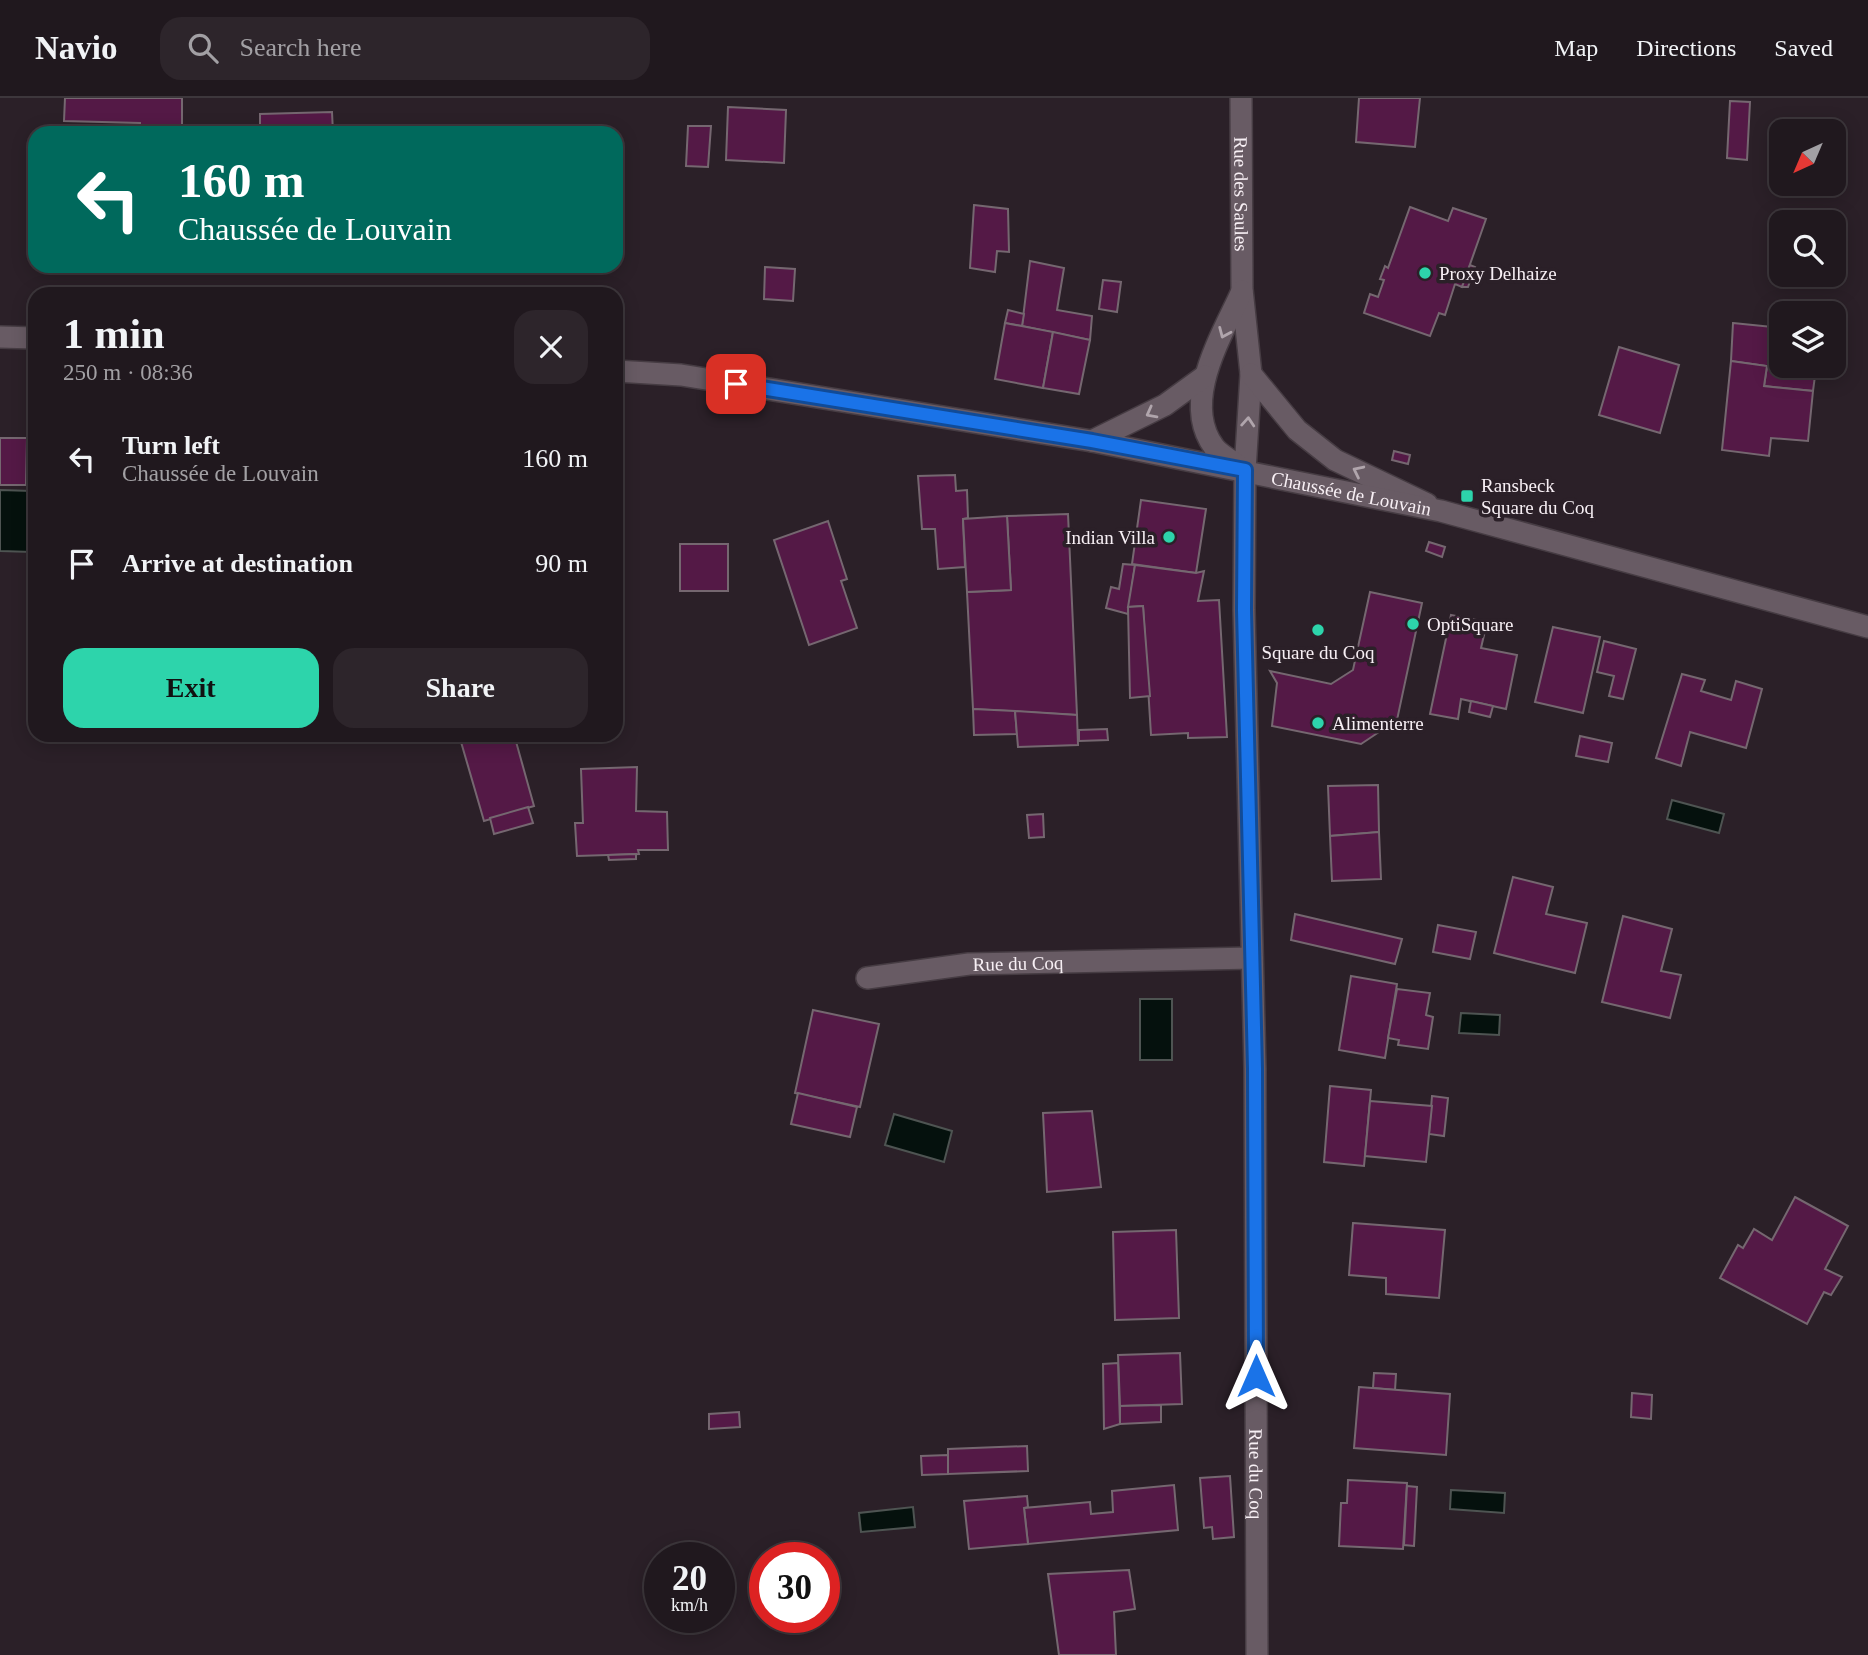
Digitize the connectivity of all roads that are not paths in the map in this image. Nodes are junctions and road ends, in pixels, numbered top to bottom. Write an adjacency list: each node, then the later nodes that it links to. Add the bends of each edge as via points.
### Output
1 (1241, 98): 2 (street, Rue des Saules)
2 (1242, 289): 6 (street, Rue des Saules); 7 (street, Rue des Saules, one-way to 7)
3 (0, 337): 4 (street)
4 (28, 338)
5 (623, 372): 8 (street, Chaussée de Louvain, via 681,376)
6 (1251, 374): 9 (street, Rue des Saules, one-way to 6); 10 (street, one-way to 6, via 1335,460 1297,429)
7 (1205, 376): 8 (street, one-way to 8, via 1165,405); 9 (street, Rue des Saules, via 1204,423 1214,447)
8 (1092, 441): 9 (street, Chaussée de Louvain)
9 (1245, 470): 10 (street, Chaussée de Louvain); 12 (street, Rue du Coq)
10 (1441, 511): 11 (street, Chaussée de Louvain)
11 (1868, 626)
12 (1252, 958): 13 (street, Rue du Coq, via 968,964); 14 (street, Rue du Coq)
13 (867, 978)
14 (1257, 1655)

